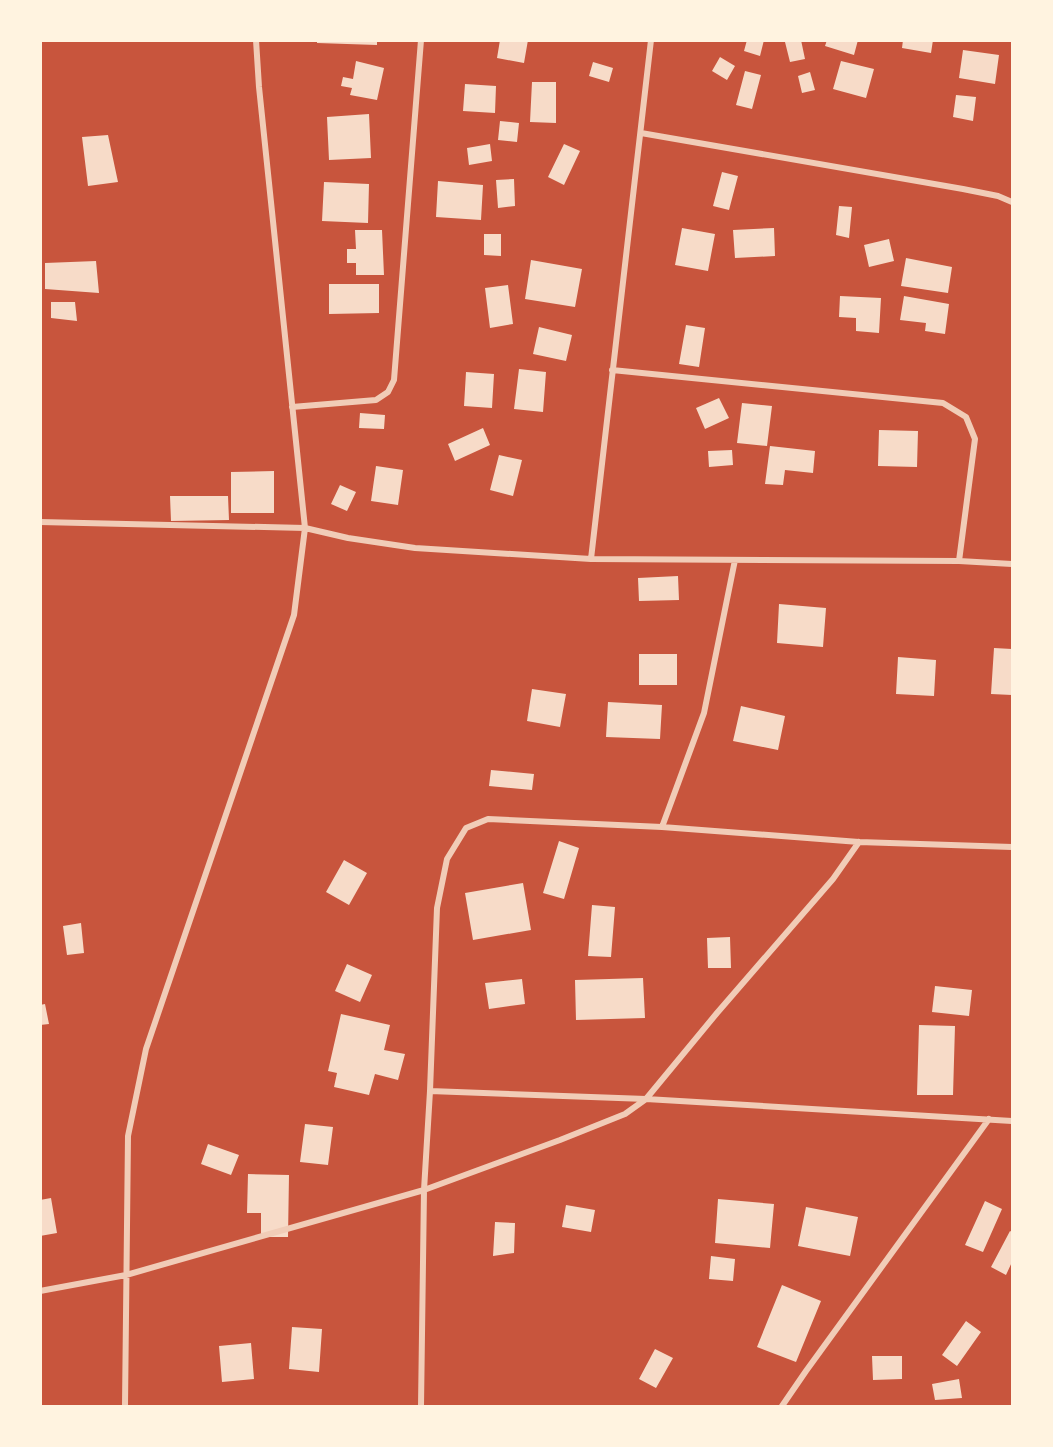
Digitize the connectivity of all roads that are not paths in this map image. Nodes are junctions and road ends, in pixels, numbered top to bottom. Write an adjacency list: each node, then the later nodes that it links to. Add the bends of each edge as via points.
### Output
1 (256, 40): 7 (street)
2 (421, 40): 7 (street, via 394,380 388,392 376,400)
3 (651, 40): 4 (street)
4 (641, 133): 5 (street, via 963,189); 6 (street)
5 (1012, 202)
6 (612, 370): 10 (street); 12 (street, via 942,403 966,417 975,439)
7 (292, 407): 9 (street)
8 (40, 522): 9 (street)
9 (304, 528): 10 (street, via 415,548); 22 (street, via 294,615 146,1049 128,1136)
10 (591, 559): 11 (street)
11 (735, 560): 12 (street); 14 (street, via 704,713)
12 (958, 561): 13 (street)
13 (1012, 564)
14 (662, 827): 15 (street); 17 (street, via 488,819 466,828 447,859 437,908)
15 (859, 842): 16 (street); 18 (street)
16 (1012, 847)
17 (430, 1092): 18 (street); 21 (street)
18 (646, 1099): 19 (street); 21 (street, via 625,1114)
19 (989, 1119): 20 (street); 26 (street)
20 (1012, 1121)
21 (424, 1190): 22 (street); 25 (street)
22 (126, 1275): 23 (street); 24 (street)
23 (40, 1291)
24 (125, 1407)
25 (421, 1407)
26 (782, 1407)

